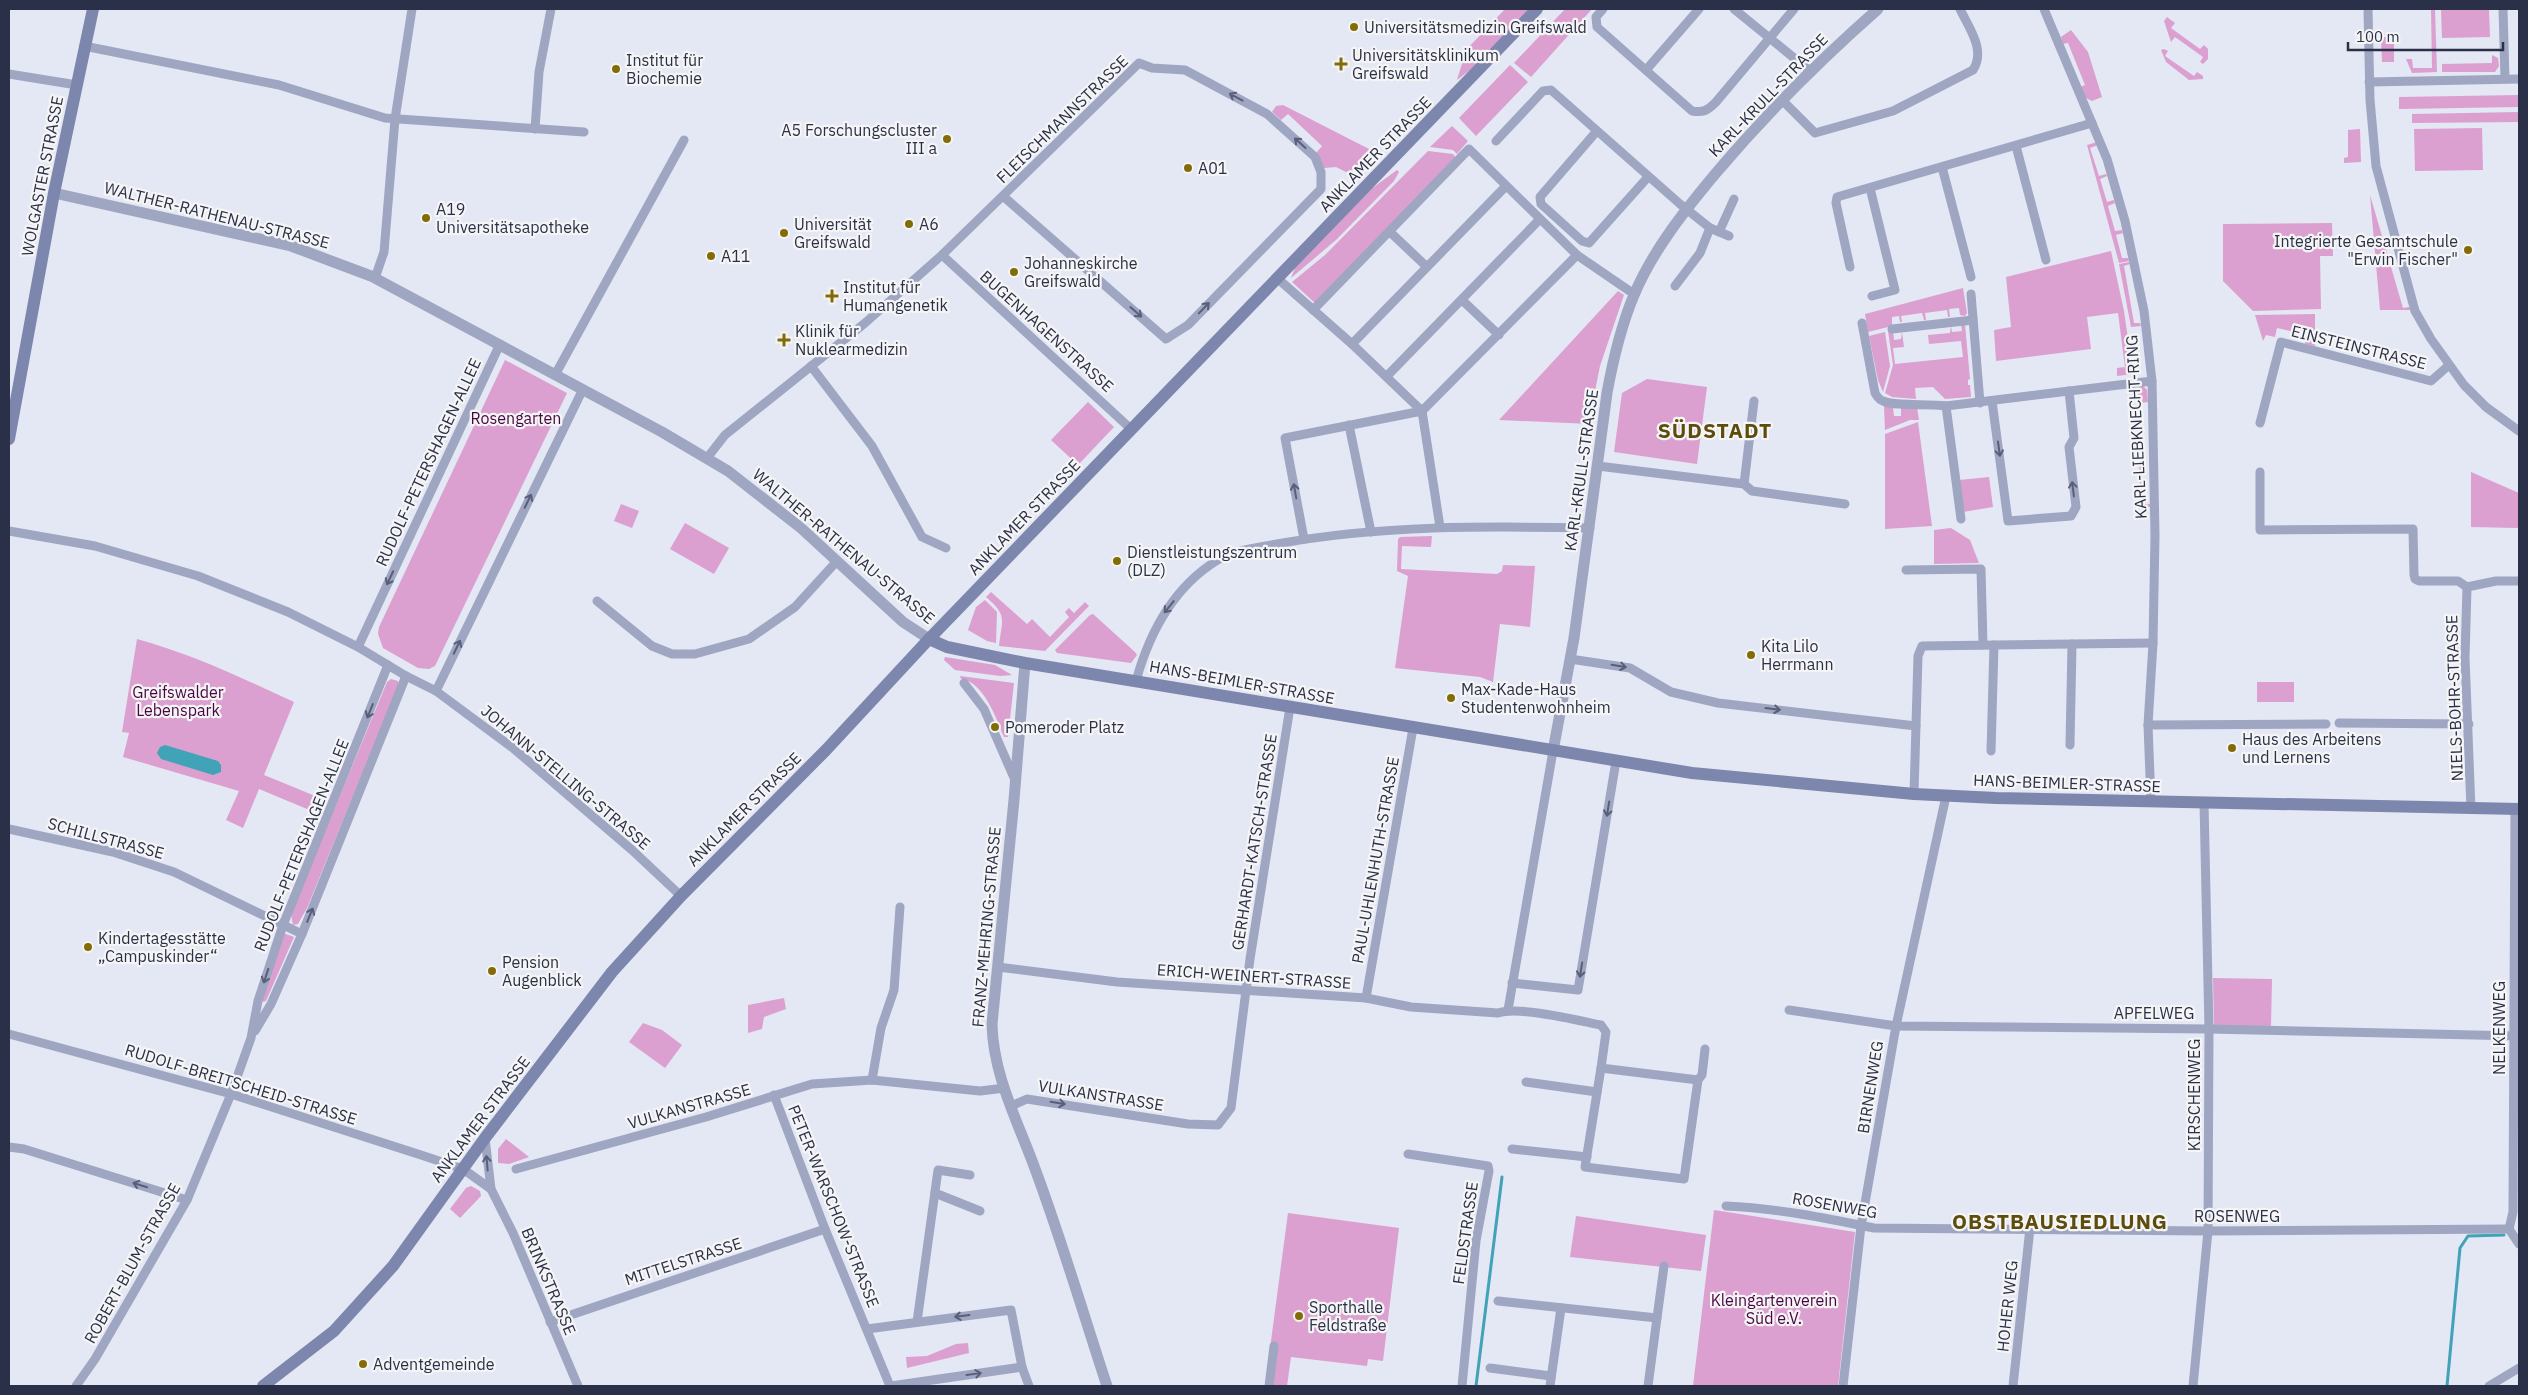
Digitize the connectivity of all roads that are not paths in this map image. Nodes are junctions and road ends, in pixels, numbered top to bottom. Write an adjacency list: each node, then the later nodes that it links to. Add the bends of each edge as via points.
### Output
1 (93, 9): 15 (main road, WOLGASTER STRASSE)
2 (412, 9): 24 (street)
3 (551, 9): 27 (street, via 539,72)
4 (1537, 9): 53 (main road, ANKLAMER STRASSE)
5 (1603, 9): 16 (street, via 1596,17 1597,27)
6 (1699, 9): 16 (street)
7 (1734, 9): 14 (street)
8 (1794, 9): 14 (street)
9 (1878, 9): 17 (street, KARL-KRULL-STRASSE)
10 (1960, 9): 23 (street, via 1980,53 1973,70 1904,106 1815,133)
11 (2044, 9): 26 (street, KARL-LIEBKNECHT-RING)
12 (2368, 9): 21 (street, EINSTEINSTRASSE)
13 (2503, 9): 19 (street)
14 (1768, 38): 16 (street, via 1716,102 1701,112 1692,111); 17 (street)
15 (84, 46): 22 (main road, WOLGASTER STRASSE); 24 (street, via 279,86)
16 (1646, 70)
17 (1810, 71): 23 (street, KARL-KRULL-STRASSE)
18 (9, 74): 22 (street)
19 (2505, 79): 20 (street); 21 (street)
20 (2519, 79)
21 (2369, 82): 67 (street, EINSTEINSTRASSE, via 2376,166 2413,302)
22 (77, 85): 37 (main road, WOLGASTER STRASSE)
23 (1782, 100): 40 (street, KARL-KRULL-STRASSE)
24 (395, 119): 27 (street); 52 (street, via 384,252)
25 (1278, 123): 38 (street, FLEISCHMANNSTRASSE, one-way to 38, via 1185,70 1152,68 1139,63); 50 (street, ANKLAMER STRASSE, one-way to 25, via 1166,339 1188,325 1321,189 1321,172 1315,157)
26 (2092, 123): 32 (street); 70 (street, KARL-LIEBKNECHT-RING, via 2126,222 2144,311)
27 (534, 128): 28 (street)
28 (584, 132)
29 (1596, 132): 31 (street, via 1551,90 1543,91); 34 (street); 34 (street, via 1540,197 1541,204 1582,241 1589,243)
30 (684, 140): 68 (street)
31 (1496, 141)
32 (2016, 146): 33 (street); 47 (street)
33 (1942, 167): 36 (street); 51 (street)
34 (1648, 178): 40 (street)
35 (1506, 186): 41 (street); 43 (street, via 1469,149); 48 (street)
36 (1870, 188): 49 (street, via 1836,200); 57 (street, via 1895,290)
37 (54, 193): 52 (street, WALTHER-RATHENAU-STRASSE, via 291,246); 82 (main road, WOLGASTER STRASSE)
38 (1003, 196): 45 (street, FLEISCHMANNSTRASSE); 50 (street, FLEISCHMANNSTRASSE)
39 (1734, 199): 42 (street)
40 (1686, 208): 42 (street); 55 (street, KARL-KRULL-STRASSE)
41 (1539, 220): 46 (street); 58 (street)
42 (1715, 230): 44 (street); 54 (street)
43 (1390, 232): 48 (street); 59 (street)
44 (1729, 236)
45 (942, 255): 66 (street, FLEISCHMANNSTRASSE); 80 (street, BUGENHAGENSTRASSE)
46 (1577, 255): 55 (street); 63 (street)
47 (2046, 260)
48 (1427, 267): 65 (street)
49 (1850, 267)
50 (1087, 268)
51 (1971, 277)
52 (375, 278): 64 (street, WALTHER-RATHENAU-STRASSE)
53 (1277, 278): 59 (street); 80 (main road, ANKLAMER STRASSE)
54 (1675, 286)
55 (1634, 294): 84 (street, KARL-KRULL-STRASSE, via 1612,364)
56 (1971, 294): 60 (street)
57 (1872, 296)
58 (1462, 300): 63 (street); 69 (street)
59 (1312, 310): 65 (street)
60 (1973, 320): 62 (street); 75 (street)
61 (1862, 323): 76 (street, via 1878,398 1890,403)
62 (1892, 329)
63 (1499, 335): 77 (street)
64 (500, 344): 68 (street, WALTHER-RATHENAU-STRASSE); 105 (street, RUDOLF-PETERSHAGEN-ALLEE, one-way to 105)
65 (1352, 344): 69 (street)
66 (810, 366): 83 (street, FLEISCHMANNSTRASSE, via 725,435); 94 (street, via 872,446 922,537)
67 (2448, 366): 78 (street, EINSTEINSTRASSE, via 2431,381 2281,342); 81 (street, EINSTEINSTRASSE, via 2486,407)
68 (555, 374): 71 (street, WALTHER-RATHENAU-STRASSE)
69 (1387, 376): 77 (street)
70 (2152, 381): 72 (street); 101 (street, KARL-LIEBKNECHT-RING, via 2156,536)
71 (583, 390): 83 (street, WALTHER-RATHENAU-STRASSE); 112 (street, one-way to 71)
72 (2070, 391): 74 (street); 74 (street, one-way to 72, via 2008,520 2071,516 2076,507 2069,447 2074,438)
73 (1754, 401): 86 (street)
74 (1992, 401): 75 (street)
75 (1980, 403): 76 (street)
76 (1946, 406): 88 (street)
77 (1422, 411): 79 (street); 89 (street)
78 (2260, 423)
79 (1349, 426): 92 (street); 93 (street, one-way to 79, via 1285,438)
80 (1131, 429): 100 (main road, ANKLAMER STRASSE)
81 (2519, 431)
82 (9, 439)
83 (707, 458): 95 (street, WALTHER-RATHENAU-STRASSE, via 760,495)
84 (1598, 466): 86 (street); 90 (street, KARL-KRULL-STRASSE)
85 (2260, 472): 98 (street, via 2260,530 2413,529 2415,579 2458,581)
86 (1744, 484): 87 (street, via 1752,491)
87 (1845, 504)
88 (1960, 519)
89 (1440, 527): 90 (street); 92 (street)
90 (1590, 528): 106 (street, KARL-KRULL-STRASSE)
91 (9, 531): 105 (street, JOHANN-STELLING-STRASSE, via 95,546 198,576 288,612)
92 (1371, 532): 93 (street)
93 (1304, 539): 110 (street, one-way to 110, via 1238,551 1201,571 1161,617 1151,635)
94 (946, 548)
95 (837, 561): 99 (street, via 795,606 749,640 695,654 672,654 652,646); 100 (street, WALTHER-RATHENAU-STRASSE, via 903,622)
96 (1906, 570): 103 (street, via 1981,569)
97 (2519, 581): 98 (street, via 2496,581)
98 (2467, 587): 116 (street, NIELS-BOHR-STRASSE, via 2465,658)
99 (597, 601)
100 (929, 639): 107 (main road, HANS-BEIMLER-STRASSE); 132 (main road, ANKLAMER STRASSE, via 826,750)
101 (2153, 643): 102 (street); 117 (street, KARL-LIEBKNECHT-RING)
102 (2072, 644): 104 (street); 120 (street)
103 (1982, 645): 104 (street); 118 (street, via 1922,646 1918,656)
104 (1994, 645): 122 (street)
105 (358, 646): 108 (street, JOHANN-STELLING-STRASSE)
106 (1570, 659): 118 (street, one-way to 118, via 1630,668 1670,692 1718,702); 121 (street, KARL-KRULL-STRASSE)
107 (1025, 663): 110 (main road, HANS-BEIMLER-STRASSE); 124 (street, FRANZ-MEHRING-STRASSE)
108 (388, 665): 109 (street, JOHANN-STELLING-STRASSE); 134 (street, RUDOLF-PETERSHAGEN-ALLEE, one-way to 134)
109 (406, 676): 112 (street, JOHANN-STELLING-STRASSE); 135 (street, RUDOLF-PETERSHAGEN-ALLEE, one-way to 109)
110 (1136, 681): 113 (main road, HANS-BEIMLER-STRASSE)
111 (964, 682): 124 (street, via 984,709)
112 (436, 691): 132 (street, JOHANN-STELLING-STRASSE, via 513,748)
113 (1290, 707): 119 (main road, HANS-BEIMLER-STRASSE); 138 (street, GERHARDT-KATSCH-STRASSE)
114 (2339, 723): 116 (street)
115 (2326, 724): 117 (street)
116 (2469, 724): 129 (street, NIELS-BOHR-STRASSE)
117 (2148, 725): 127 (street, KARL-LIEBKNECHT-RING)
118 (1916, 726): 125 (street)
119 (1413, 728): 121 (main road, HANS-BEIMLER-STRASSE); 139 (street, PAUL-UHLENHUTH-STRASSE)
120 (2070, 745)
121 (1552, 751): 123 (main road, HANS-BEIMLER-STRASSE); 137 (street)
122 (1992, 751)
123 (1616, 761): 125 (main road, HANS-BEIMLER-STRASSE, via 1692,773); 137 (street, one-way to 137, via 1578,990)
124 (1016, 780): 136 (street, FRANZ-MEHRING-STRASSE)
125 (1914, 794): 126 (main road, HANS-BEIMLER-STRASSE)
126 (1946, 796): 127 (main road, HANS-BEIMLER-STRASSE); 142 (street, BIRNENWEG)
127 (2152, 802): 128 (main road, HANS-BEIMLER-STRASSE)
128 (2204, 803): 129 (main road, HANS-BEIMLER-STRASSE); 143 (street, KIRSCHENWEG)
129 (2471, 809): 130 (main road, HANS-BEIMLER-STRASSE)
130 (2517, 809): 145 (street, NELKENWEG)
131 (9, 829): 134 (street, SCHILLSTRASSE, via 112,852 174,872)
132 (681, 896): 158 (main road, ANKLAMER STRASSE, via 612,972)
133 (900, 907): 149 (street, via 894,990 881,1028)
134 (283, 925): 135 (street, SCHILLSTRASSE); 146 (street, RUDOLF-PETERSHAGEN-ALLEE, one-way to 146, via 258,1001)
135 (302, 934): 146 (street, RUDOLF-PETERSHAGEN-ALLEE, via 271,1004)
136 (998, 967): 138 (street, ERICH-WEINERT-STRASSE, via 1117,982); 152 (street, FRANZ-MEHRING-STRASSE, via 992,1042)
137 (1512, 983): 140 (street)
138 (1246, 991): 139 (street, ERICH-WEINERT-STRASSE); 157 (street, GERHARDT-KATSCH-STRASSE, via 1231,1108 1218,1125)
139 (1366, 998): 140 (street, ERICH-WEINERT-STRASSE, via 1411,1007 1498,1013)
140 (1508, 1010): 148 (street, ERICH-WEINERT-STRASSE, via 1601,1024 1606,1032)
141 (1789, 1010): 142 (street, APFELWEG)
142 (1896, 1026): 143 (street, APFELWEG); 171 (street, BIRNENWEG)
143 (2209, 1029): 145 (street, APFELWEG); 175 (street, KIRSCHENWEG)
144 (9, 1034): 154 (street, RUDOLF-BREITSCHEID-STRASSE)
145 (2517, 1036): 174 (street, NELKENWEG, via 2513,1212)
146 (251, 1038): 154 (street, RUDOLF-PETERSHAGEN-ALLEE)
147 (1705, 1049): 150 (street, via 1702,1075)
148 (1601, 1068): 150 (street); 153 (street, ERICH-WEINERT-STRASSE)
149 (872, 1080): 152 (street, VULKANSTRASSE, via 980,1091); 155 (street, VULKANSTRASSE, via 812,1084)
150 (1698, 1080): 162 (street, via 1684,1179 1585,1167)
151 (1526, 1082): 153 (street)
152 (1005, 1088): 156 (street, FRANZ-MEHRING-STRASSE)
153 (1597, 1092): 162 (street, ERICH-WEINERT-STRASSE)
154 (230, 1094): 163 (street, RUDOLF-BREITSCHEID-STRASSE); 168 (street, ROBERT-BLUM-STRASSE)
155 (774, 1095): 164 (street, VULKANSTRASSE); 173 (street, PETER-WARSCHOW-STRASSE)
156 (1011, 1106): 157 (street, VULKANSTRASSE, one-way to 157, via 1027,1099); 194 (street, FRANZ-MEHRING-STRASSE, via 1041,1185)
157 (1188, 1124)
158 (485, 1138): 163 (main road, ANKLAMER STRASSE); 166 (street, BRINKSTRASSE, one-way to 158)
159 (9, 1147): 168 (street, one-way to 159)
160 (1512, 1148): 162 (street)
161 (1408, 1154): 196 (street, FELDSTRASSE, via 1488,1166 1476,1240)
162 (1587, 1157)
163 (463, 1169): 166 (street, BRINKSTRASSE); 190 (main road, ANKLAMER STRASSE, via 393,1266 366,1297 334,1331)
164 (516, 1169)
165 (970, 1174): 167 (street, via 938,1170)
166 (491, 1189): 181 (street, BRINKSTRASSE)
167 (935, 1193): 170 (street); 182 (street)
168 (187, 1200): 189 (street, ROBERT-BLUM-STRASSE)
169 (1726, 1206): 171 (street, ROSENWEG, via 1751,1207)
170 (980, 1210)
171 (1861, 1226): 172 (street, ROSENWEG); 199 (street, BIRNENWEG)
172 (2030, 1228): 175 (street, ROSENWEG); 200 (street, HOHER WEG)
173 (825, 1229): 181 (street, MITTELSTRASSE); 183 (street, PETER-WARSCHOW-STRASSE)
174 (2509, 1229): 175 (street, ROSENWEG); 176 (street)
175 (2208, 1231): 201 (street, KIRSCHENWEG)
176 (2519, 1244)
177 (1664, 1266): 180 (street)
178 (1498, 1301): 179 (street)
179 (1561, 1308): 180 (street); 188 (street)
180 (1656, 1318): 198 (street)
181 (550, 1322): 191 (street, BRINKSTRASSE)
182 (917, 1322): 183 (street, PETER-WARSCHOW-STRASSE); 185 (street, PETER-WARSCHOW-STRASSE, one-way to 182, via 1011,1310)
183 (867, 1329): 192 (street, PETER-WARSCHOW-STRASSE)
184 (1274, 1346): 195 (street)
185 (1022, 1368): 192 (street, PETER-WARSCHOW-STRASSE, one-way to 185); 193 (street, PETER-WARSCHOW-STRASSE)
186 (1490, 1368): 188 (street)
187 (2519, 1368): 202 (street)
188 (1551, 1376): 197 (street)
189 (76, 1386)
190 (263, 1386)
191 (578, 1386)
192 (891, 1386)
193 (1029, 1386)
194 (1107, 1386)
195 (1269, 1386)
196 (1462, 1386)
197 (1550, 1386)
198 (1648, 1386)
199 (1843, 1386)
200 (2013, 1386)
201 (2194, 1386)
202 (2489, 1386)

